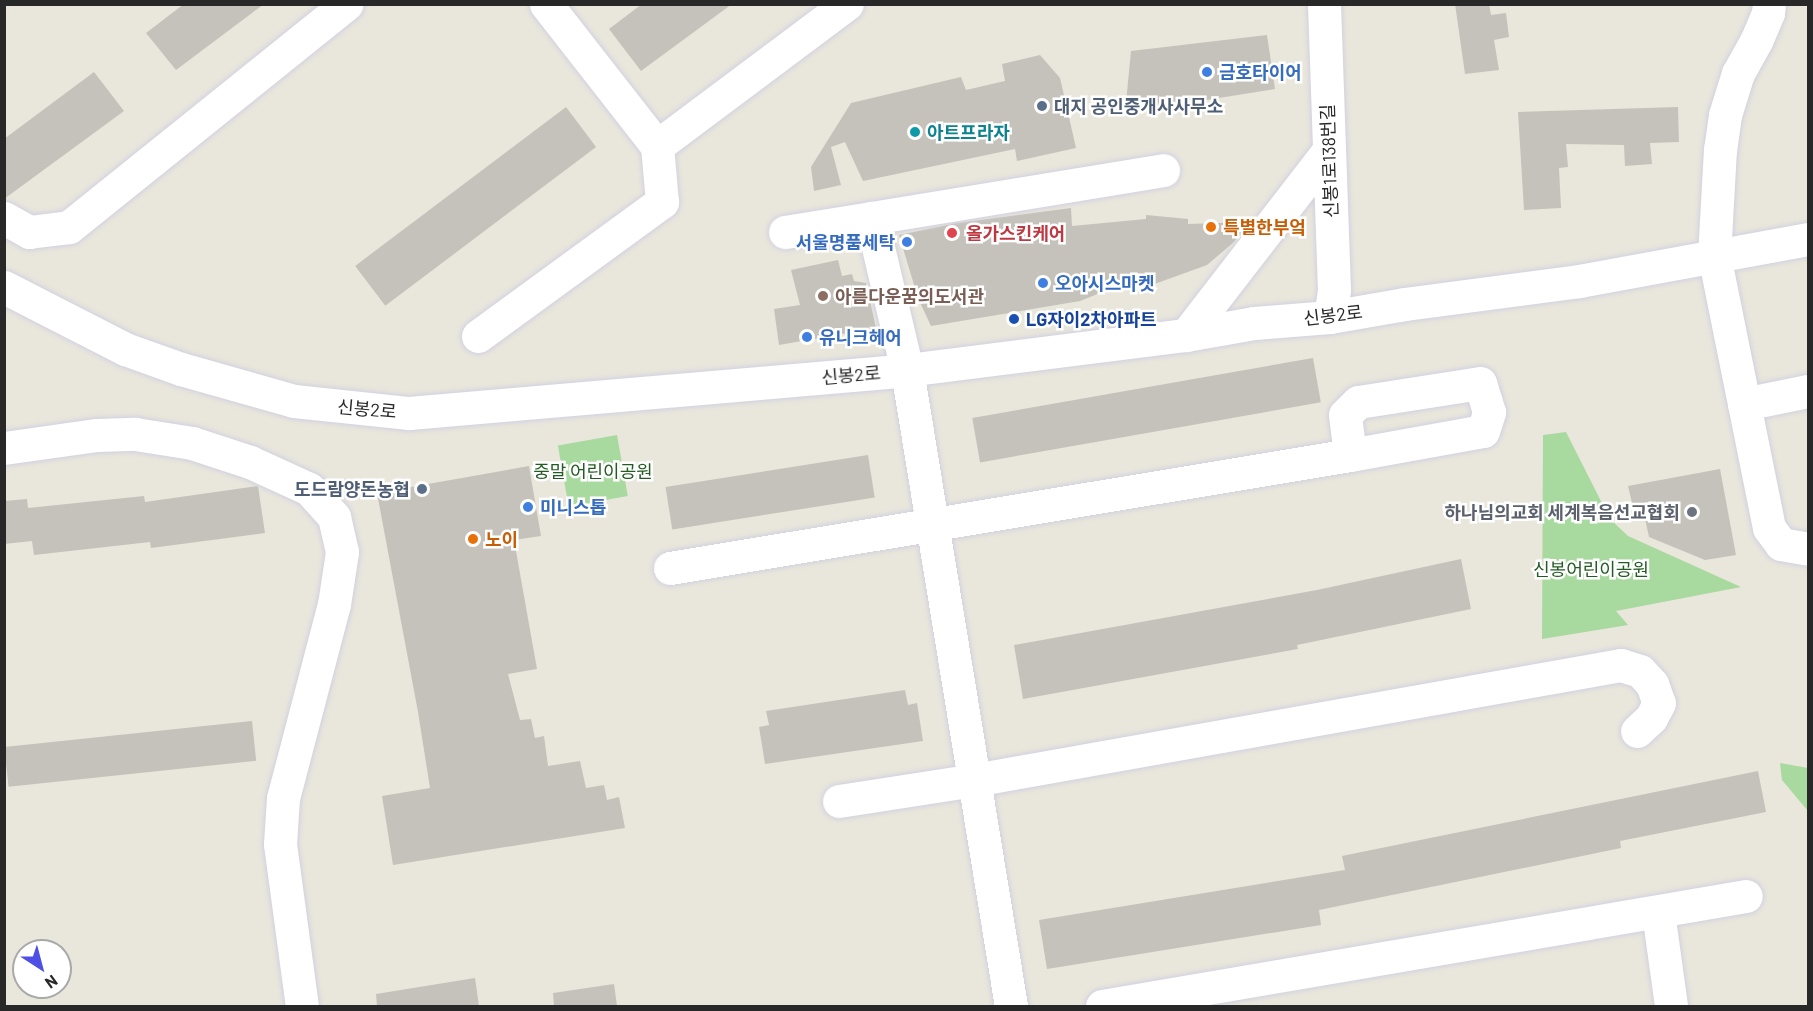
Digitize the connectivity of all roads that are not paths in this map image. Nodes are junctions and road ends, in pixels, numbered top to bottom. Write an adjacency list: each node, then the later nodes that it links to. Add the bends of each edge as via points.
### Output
1 (346, 4): 9 (street, via 69,227 29,232)
2 (546, 4): 6 (street)
3 (847, 4): 6 (street)
4 (1324, 4): 7 (street, 신봉1로138번길)
5 (1768, 4): 13 (street, via 1768,13 1738,73 1725,115)
6 (657, 146): 17 (street, via 662,202)
7 (1328, 151): 15 (street, 신봉1로138번길, via 1334,290); 16 (street)
8 (1163, 170): 10 (street)
9 (4, 218)
10 (871, 218): 11 (street); 18 (street)
11 (785, 232)
12 (1809, 238): 13 (street, 신봉2로)
13 (1714, 255): 15 (street, 신봉2로, via 1579,281); 20 (street)
14 (4, 287): 18 (street, 신봉2로, via 125,349 181,369 294,401 353,409 409,413)
15 (1330, 318): 16 (street, 신봉2로, via 1254,323)
16 (1186, 335): 18 (street, 신봉2로)
17 (478, 336)
18 (907, 370): 23 (street)
19 (1809, 391): 20 (street)
20 (1744, 404): 24 (street, via 1769,528 1780,544)
21 (4, 448): 31 (street, via 135,434 192,443 250,462 309,489 334,517 342,552 334,604 283,798 280,844)
22 (1350, 455): 23 (street)
23 (931, 523): 25 (street); 27 (street)
24 (1809, 549)
25 (670, 568)
26 (1637, 730): 27 (street, via 1651,718 1659,703 1652,684 1640,671 1622,665)
27 (974, 780): 28 (street); 32 (street)
28 (838, 801)
29 (1746, 896): 30 (street)
30 (1658, 912): 33 (street); 34 (street)
31 (302, 1006)
32 (1011, 1006)
33 (1102, 1006)
34 (1671, 1006)

